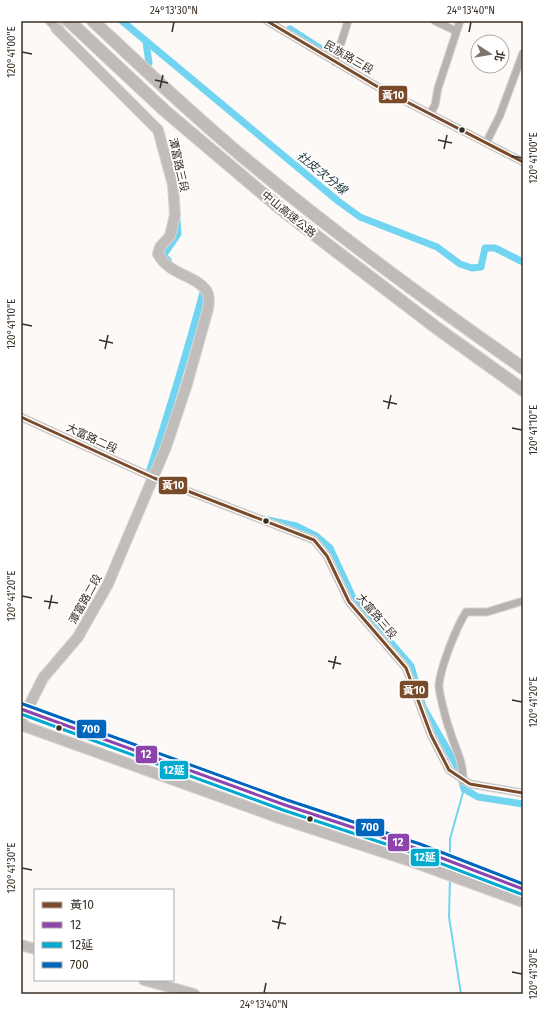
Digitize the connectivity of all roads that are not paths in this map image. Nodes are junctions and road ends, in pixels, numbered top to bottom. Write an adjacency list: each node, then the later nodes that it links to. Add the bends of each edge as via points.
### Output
1 (68, 21): 15 (highway, 中山高速公路, via 164,110 282,209 438,329)
2 (93, 21): 14 (highway, 中山高速公路, via 242,157 416,293)
3 (267, 21): 10 (street, 民族路三段)
4 (348, 21): 10 (street)
5 (435, 21): 8 (street)
6 (460, 21): 8 (street)
7 (53, 24): 17 (street, 潭富路三段, via 158,130 173,185 175,215 170,236 160,247 158,254 163,264 207,290 209,297 208,309 178,411)
8 (456, 31): 11 (street, via 435,105)
9 (523, 53): 12 (street, via 500,115)
10 (335, 62): 11 (street, 民族路三段)
11 (430, 114): 12 (street, 民族路三段)
12 (486, 143): 13 (street, 民族路三段)
13 (523, 162)
14 (523, 368)
15 (523, 390)
16 (21, 417): 17 (street, 大富路二段)
17 (154, 478): 19 (street, 潭富路二段, via 108,584 78,636 43,678); 22 (street, 大富路三段, via 314,540 327,556 349,602 406,668 431,735 449,770)
18 (523, 601): 22 (street, via 487,612 466,612 443,668 439,684 440,694 449,731 464,769)
19 (23, 710): 20 (street, 潭富路二段); 24 (street, via 285,805 418,849)
20 (21, 722)
21 (21, 725): 25 (street)
22 (463, 781): 23 (street, 大富路三段)
23 (523, 793)
24 (523, 889)
25 (523, 902)
26 (21, 945): 27 (street)
27 (34, 949)
28 (148, 981): 29 (street)
29 (194, 994)

